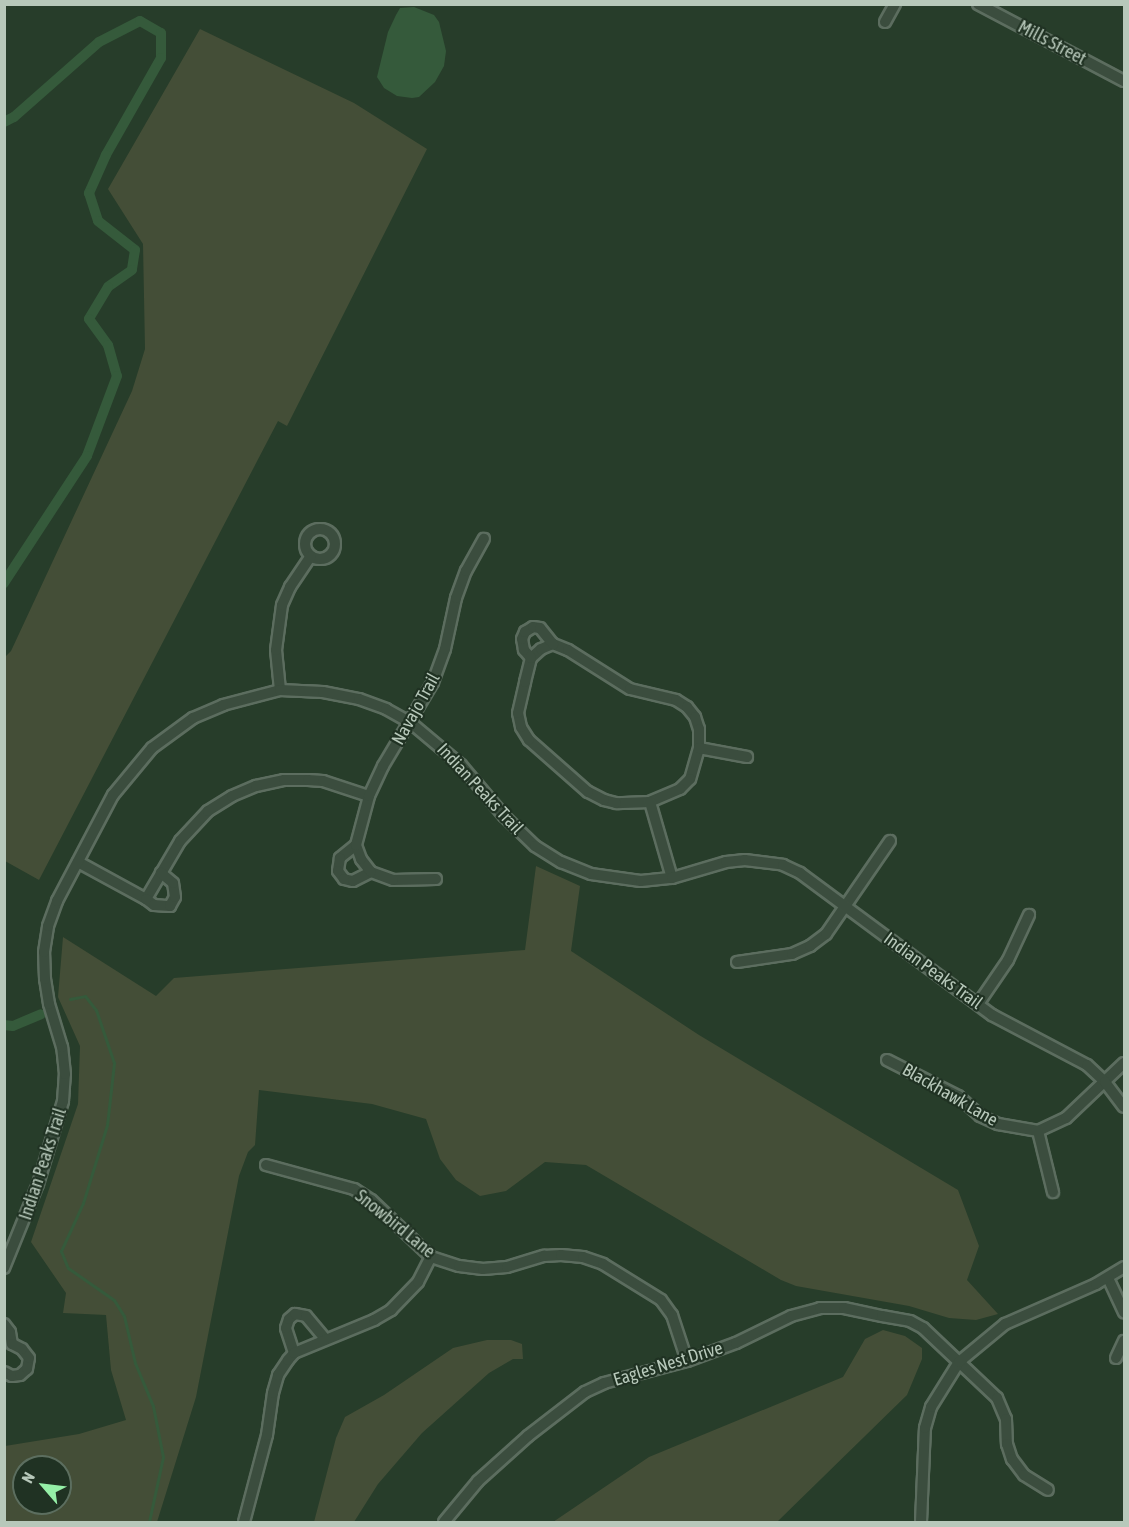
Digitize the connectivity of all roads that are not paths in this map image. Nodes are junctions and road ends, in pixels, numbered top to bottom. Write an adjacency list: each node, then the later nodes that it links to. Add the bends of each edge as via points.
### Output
1 (895, 4): 3 (street)
2 (978, 4): 4 (street, Mills Street)
3 (885, 22)
4 (1125, 81)
5 (484, 539): 10 (street, Navajo Trail, via 456,598 433,682)
6 (311, 556): 9 (street, via 282,605 276,650)
7 (553, 644): 8 (street); 8 (street, via 540,628 525,632 524,650); 11 (street, via 630,689 676,700 687,707 699,729)
8 (531, 658): 14 (street, via 518,712 529,740 588,792 604,801)
9 (280, 690): 10 (street, Indian Peaks Trail, via 359,699); 17 (street, Indian Peaks Trail, via 223,705 162,738 113,795)
10 (411, 723): 13 (street, Navajo Trail); 20 (street, Indian Peaks Trail, via 461,765 522,834 561,862 614,879)
11 (699, 748): 12 (street); 14 (street, via 690,779 680,789)
12 (747, 757)
13 (369, 796): 16 (street, Navajo Trail); 19 (street, via 323,781 284,780 256,786 232,796 201,818 169,856)
14 (650, 802): 20 (street)
15 (890, 841): 23 (street)
16 (356, 845): 18 (street); 18 (street, Navajo Trail, via 340,858 338,871 344,879 353,881)
17 (78, 862): 22 (street); 36 (street, Indian Peaks Trail, via 57,901 44,952 49,1004 62,1047 63,1101 38,1184)
18 (371, 872): 21 (street, Navajo Trail, via 393,880)
19 (161, 873): 22 (street); 22 (street, via 172,884 174,897 170,906 154,905)
20 (672, 878): 23 (street, Indian Peaks Trail, via 726,862 764,861 800,873)
21 (436, 879)
22 (146, 899)
23 (846, 907): 25 (street, via 826,934 810,946 783,957); 26 (street, Indian Peaks Trail)
24 (1029, 915): 26 (street, via 1008,960)
25 (737, 962)
26 (978, 1004): 29 (street, Indian Peaks Trail, via 1076,1058)
27 (887, 1060): 31 (street, Blackhawk Lane, via 958,1096 980,1116 998,1124)
28 (1125, 1063): 29 (street)
29 (1105, 1082): 30 (street, Indian Peaks Trail); 31 (street, via 1066,1118)
30 (1125, 1107)
31 (1038, 1131): 33 (street)
32 (266, 1166): 34 (street, Snowbird Lane, via 354,1190 371,1200)
33 (1053, 1192)
34 (431, 1257): 40 (street, via 418,1282 391,1310); 45 (street, Snowbird Lane, via 483,1269 561,1255 603,1264 661,1300 672,1316)
35 (1125, 1267): 37 (street)
36 (4, 1268)
37 (1108, 1278): 38 (street); 46 (street, via 1005,1324)
38 (1125, 1312)
39 (4, 1324): 42 (street, via 10,1332)
40 (325, 1339): 43 (street); 43 (street, via 306,1316 295,1314 286,1328)
41 (1125, 1341): 44 (street)
42 (8, 1346): 47 (street, via 22,1349 29,1358 27,1369 20,1375)
43 (294, 1353): 49 (street, via 278,1376)
44 (1116, 1358)
45 (687, 1361): 46 (street, Eagles Nest Drive, via 791,1316 820,1308 844,1308 910,1321); 50 (street, Eagles Nest Drive, via 604,1383 585,1392 478,1481)
46 (959, 1362): 48 (street, Eagles Nest Drive, via 997,1398 1006,1419 1012,1459 1024,1475); 51 (street, via 930,1407 925,1428)
47 (4, 1372)
48 (1048, 1490)
49 (244, 1522)
50 (444, 1522)
51 (921, 1522)

